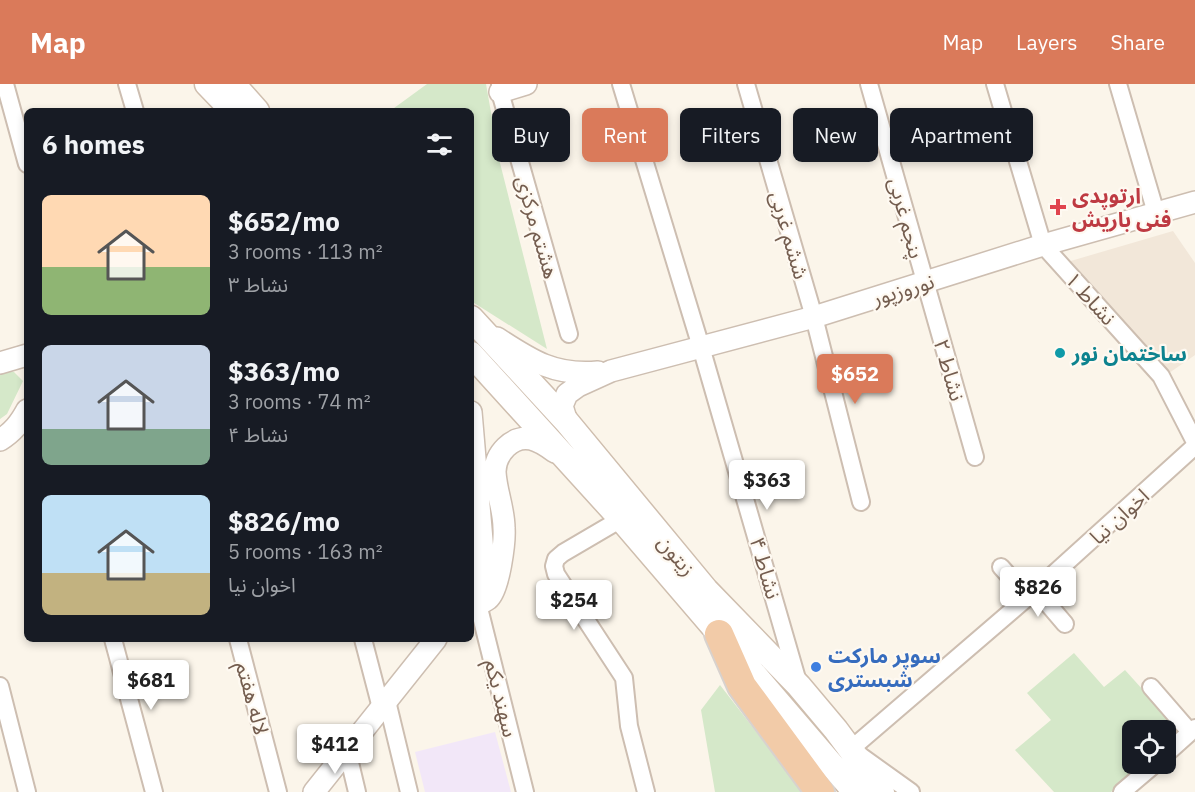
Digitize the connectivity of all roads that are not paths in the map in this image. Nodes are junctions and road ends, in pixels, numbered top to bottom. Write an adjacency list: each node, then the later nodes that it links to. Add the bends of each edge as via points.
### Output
1 (5, 84): 14 (street)
2 (127, 84): 12 (street)
3 (207, 84): 11 (main road)
4 (526, 84): 10 (street)
5 (621, 84): 22 (street, نشاط ۴)
6 (746, 84): 19 (street, ششم غربی)
7 (869, 84): 18 (street, پنجم غربی)
8 (995, 84): 17 (street)
9 (1118, 84): 16 (street)
10 (500, 88): 21 (street, هشتم مرکزی)
11 (236, 92): 13 (main road)
12 (134, 108)
13 (254, 108)
14 (24, 153)
15 (1195, 202): 16 (street, نوروزپور)
16 (1156, 213): 17 (street, نوروزپور)
17 (1043, 245): 18 (street, نوروزپور); 30 (street, نشاط ۱, via 1161,376)
18 (924, 282): 19 (street, نوروزپور); 33 (street, نشاط ۲)
19 (814, 317): 22 (street, نوروزپور); 35 (street, ششم غربی)
20 (475, 322): 26 (street, نوروزپور, via 531,361 555,370 579,374); 28 (main road, زیتون)
21 (569, 334)
22 (701, 346): 26 (street, نوروزپور); 49 (street, نشاط ۴)
23 (24, 356): 25 (street)
24 (474, 357): 34 (main road, زیتون)
25 (0, 363)
26 (611, 371): 28 (street, نوروزپور, via 567,394 562,406)
27 (24, 416): 29 (street)
28 (567, 422): 49 (main road, زیتون, via 706,590)
29 (0, 440)
30 (1195, 442)
31 (1195, 446): 38 (street, اخوان نیا)
32 (474, 447): 39 (street, via 483,552 483,574)
33 (975, 457)
34 (565, 459): 36 (main road, زیتون); 40 (street, via 530,438 519,439 502,451 495,471 504,528 499,570 493,594)
35 (861, 502)
36 (621, 519): 43 (main road, زیتون); 64 (street, via 563,552 554,566 624,678 629,726)
37 (1001, 567): 38 (street)
38 (1032, 594): 42 (street); 54 (street, اخوان نیا)
39 (474, 602)
40 (474, 605)
41 (474, 609): 63 (street, سهند يكم)
42 (1065, 624)
43 (719, 634): 65 (highway, via 742,686); 66 (main road, زیتون)
44 (114, 642): 58 (street)
45 (239, 642): 59 (street, لاله هفتم)
46 (364, 642): 51 (street)
47 (434, 642): 51 (street)
48 (0, 686): 57 (street)
49 (798, 686): 54 (main road, زیتون)
50 (1151, 687): 52 (street)
51 (384, 705): 55 (street); 62 (street)
52 (1193, 730): 53 (street)
53 (1176, 745)
54 (851, 749): 67 (main road, زیتون); 68 (street)
55 (347, 750): 60 (street); 61 (street)
56 (1143, 774): 69 (street)
57 (27, 792)
58 (154, 792)
59 (278, 792)
60 (314, 792)
61 (357, 792)
62 (409, 792)
63 (525, 792)
64 (646, 792)
65 (820, 792)
66 (855, 792)
67 (882, 792)
68 (910, 792)
69 (1122, 792)

